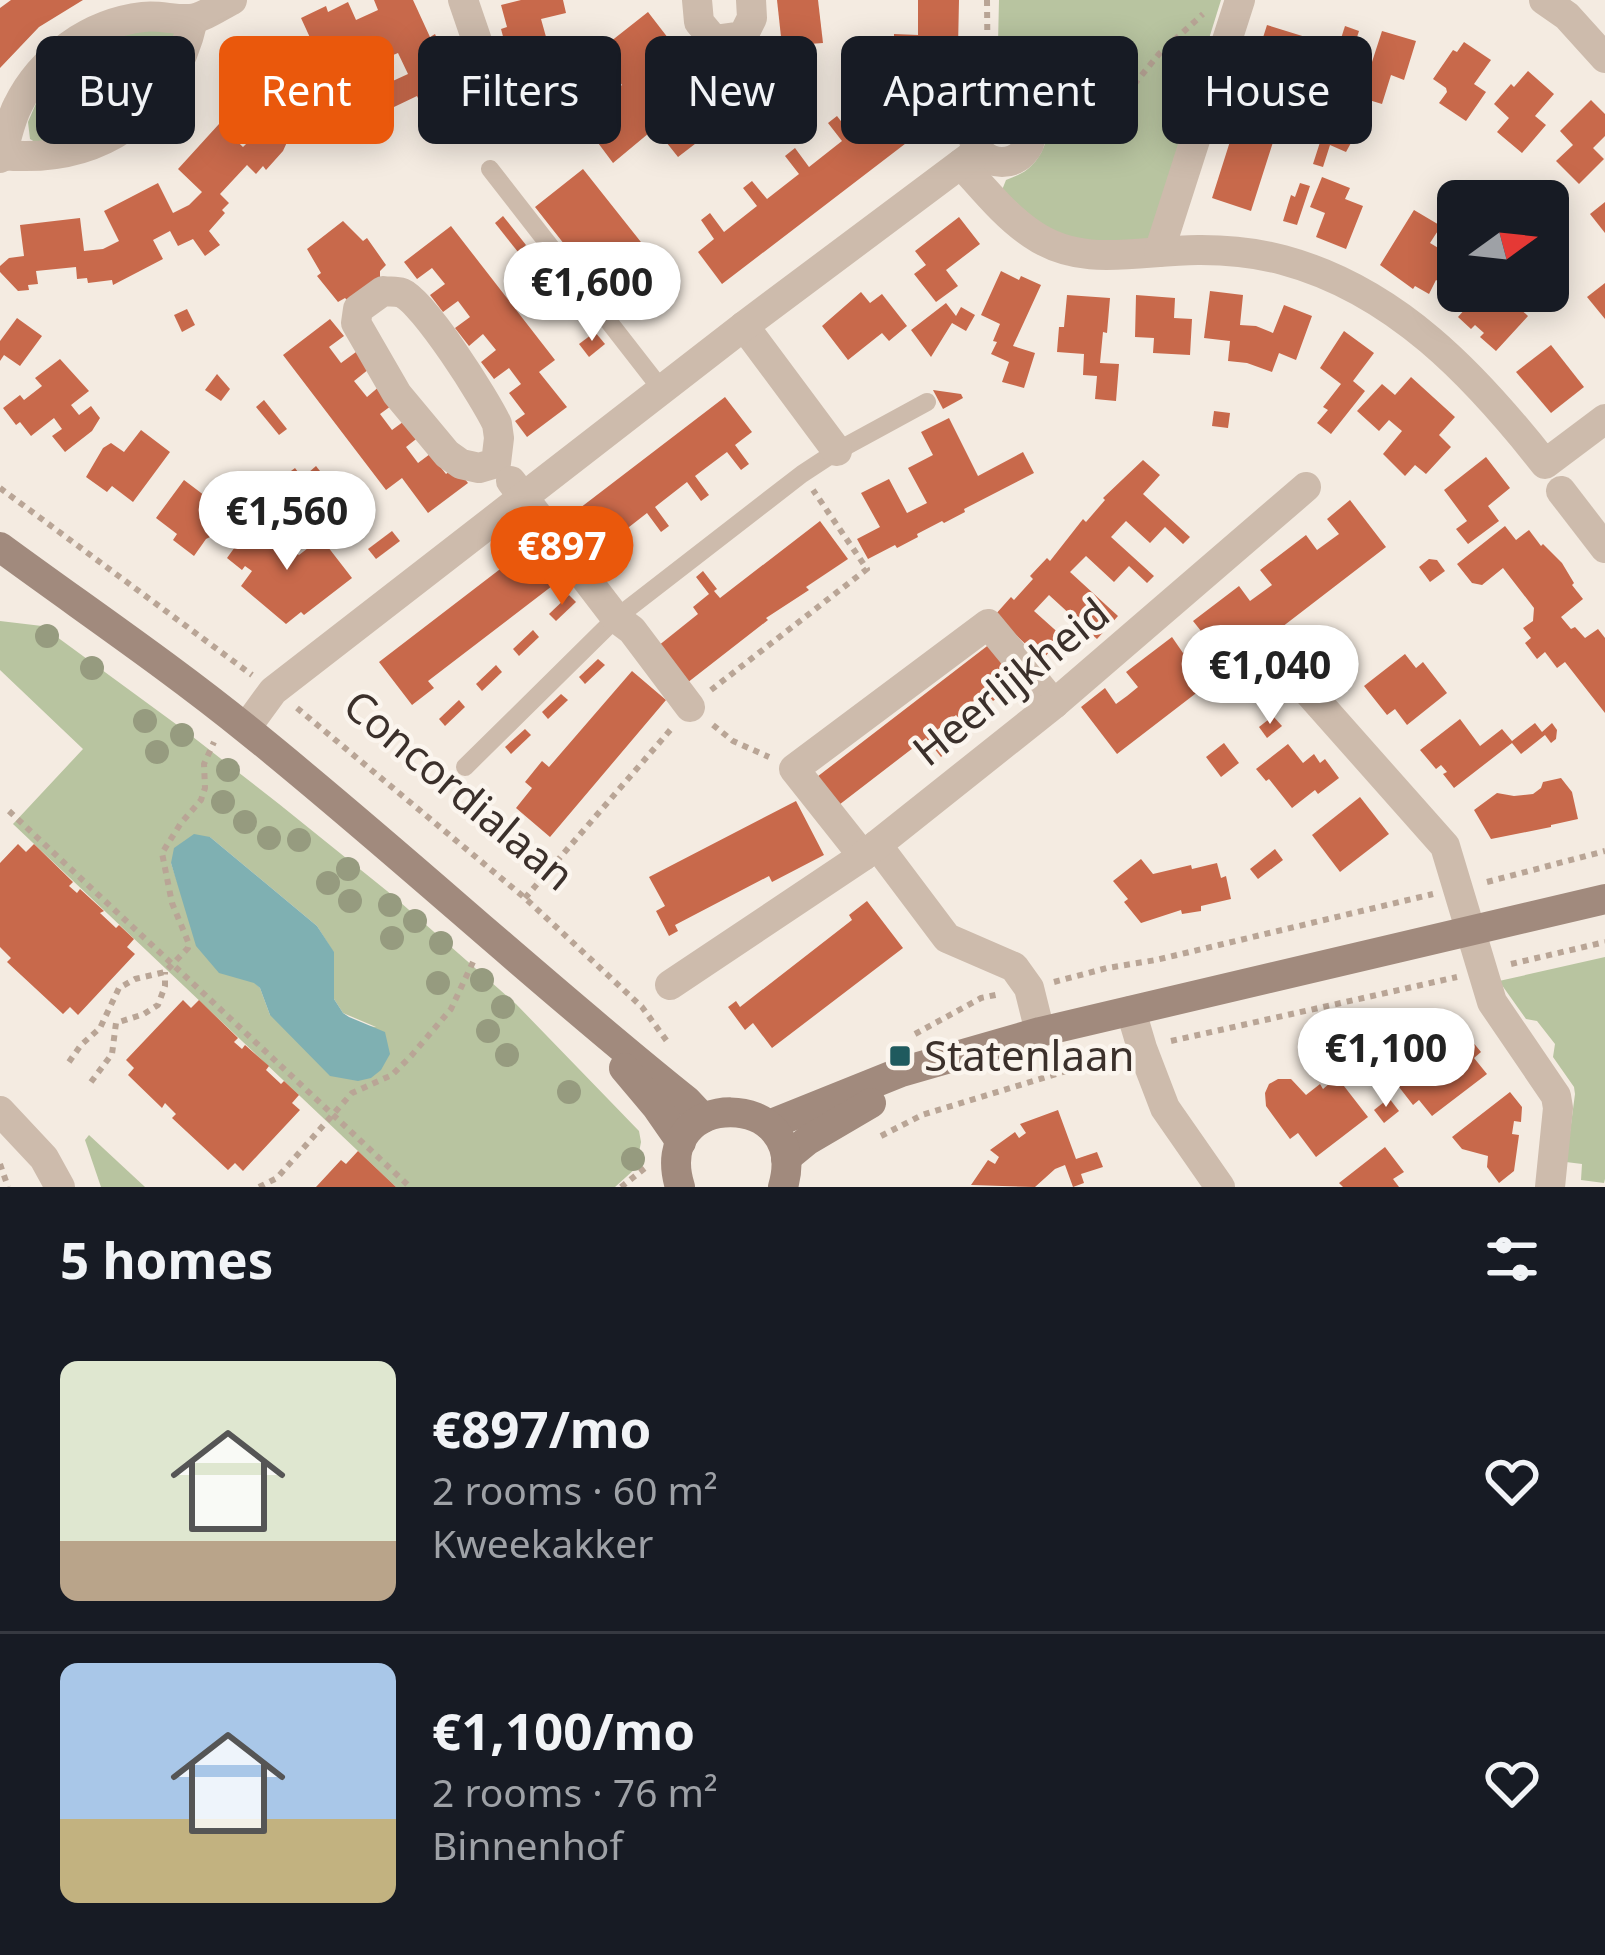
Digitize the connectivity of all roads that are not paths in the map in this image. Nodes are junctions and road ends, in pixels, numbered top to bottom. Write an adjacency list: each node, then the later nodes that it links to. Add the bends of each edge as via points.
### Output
1 (232, 0): 7 (street)
2 (464, 0): 8 (street)
3 (697, 0): 4 (street, via 714,40 742,36)
4 (751, 0)
5 (1240, 0): 13 (street)
6 (1544, 0): 9 (street)
7 (187, 10): 10 (street, via 118,22 72,43 33,81); 10 (street, via 178,67 132,123 70,153)
8 (476, 36)
9 (1605, 58)
10 (1, 155)
11 (969, 157): 11 (street, via 974,122 988,107 1014,106 1027,118 1025,152 1010,162); 13 (street, via 1015,220 1061,250); 14 (street)
12 (490, 170): 15 (lane)
13 (1159, 252): 17 (street, via 1281,260 1361,292 1466,370 1545,464)
14 (744, 326): 15 (street); 18 (street)
15 (662, 390): 22 (street)
16 (927, 403): 18 (lane)
17 (1605, 419)
18 (837, 451): 25 (lane)
19 (496, 463): 19 (street, via 497,424 451,350 401,293 368,299 356,323 397,394 461,464); 22 (street)
20 (1306, 487): 27 (street, Heerlijkheid)
21 (1561, 491): 24 (street)
22 (524, 497): 25 (street); 29 (street, via 273,691)
23 (0, 547): 29 (main road)
24 (1605, 548)
25 (616, 619): 28 (street); 30 (lane)
26 (1304, 687): 33 (street, via 1445,845)
27 (1054, 704): 31 (street, Heerlijkheid); 31 (street, via 988,624 794,769)
28 (690, 707)
29 (246, 728): 40 (main road, via 569,1004 656,1106)
30 (465, 767)
31 (870, 850): 34 (street, Heerlijkheid); 36 (street, via 947,938 1014,967 1029,988)
32 (1605, 899): 33 (main road)
33 (1470, 931): 35 (main road); 45 (street, via 1492,1002 1556,1096)
34 (670, 986)
35 (1131, 1011): 36 (main road); 44 (street, via 1165,1108)
36 (1040, 1032): 37 (main road)
37 (940, 1063): 39 (main road); 41 (main road, via 808,1140)
38 (0, 1111): 43 (street)
39 (769, 1126): 40 (main road, via 736,1111 716,1113); 41 (main road, via 780,1140)
40 (692, 1130): 42 (main road)
41 (784, 1172)
42 (677, 1185)
43 (60, 1187)
44 (1220, 1187)
45 (1550, 1187)

